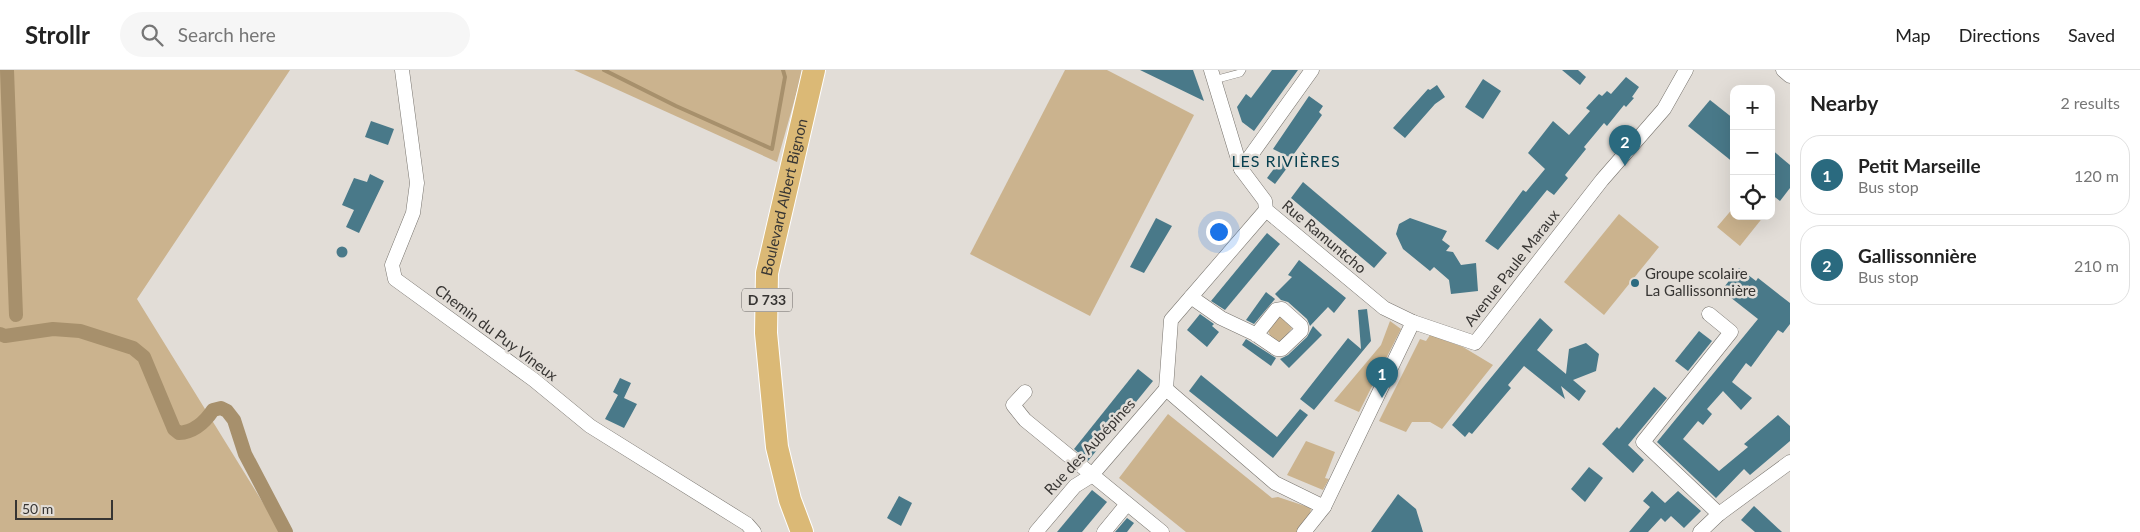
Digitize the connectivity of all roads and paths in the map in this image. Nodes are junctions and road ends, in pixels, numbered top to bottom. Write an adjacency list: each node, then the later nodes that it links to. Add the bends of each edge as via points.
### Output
1 (402, 70): 22 (street, Chemin du Puy Vineux, via 417,183 413,213 392,265 396,279 534,380 590,426 747,524)
2 (814, 70): 23 (main road, Boulevard Albert Bignon / D 733, via 767,273 766,333 777,447)
3 (1242, 70): 7 (lane, via 1240,73)
4 (1312, 70): 9 (street)
5 (1686, 70): 13 (street, Avenue Paule Maraux, via 1664,109 1602,180 1475,343)
6 (1783, 70): 8 (street)
7 (1213, 75): 9 (street, Rue Ramuntcho)
8 (1790, 76)
9 (1241, 169): 10 (street, Rue Ramuntcho, via 1264,201)
10 (1266, 210): 11 (street); 13 (street, Rue Ramuntcho, via 1384,308)
11 (1191, 297): 14 (street, via 1221,318); 15 (street, via 1171,320)
12 (1709, 314): 21 (street, via 1731,332 1644,442)
13 (1413, 322): 20 (street)
14 (1256, 335)
15 (1166, 389): 18 (street, Rue des Aubépines); 20 (street, via 1275,483)
16 (1025, 392): 18 (street, via 1013,405 1025,420)
17 (1790, 462): 21 (street)
18 (1091, 476): 19 (street); 24 (street, Rue des Aubépines, via 1074,486)
19 (1127, 504): 25 (street); 26 (street)
20 (1324, 507): 27 (street)
21 (1719, 514): 28 (street)
22 (754, 532)
23 (802, 532)
24 (1036, 532)
25 (1104, 532)
26 (1162, 532)
27 (1304, 532)
28 (1700, 532)

